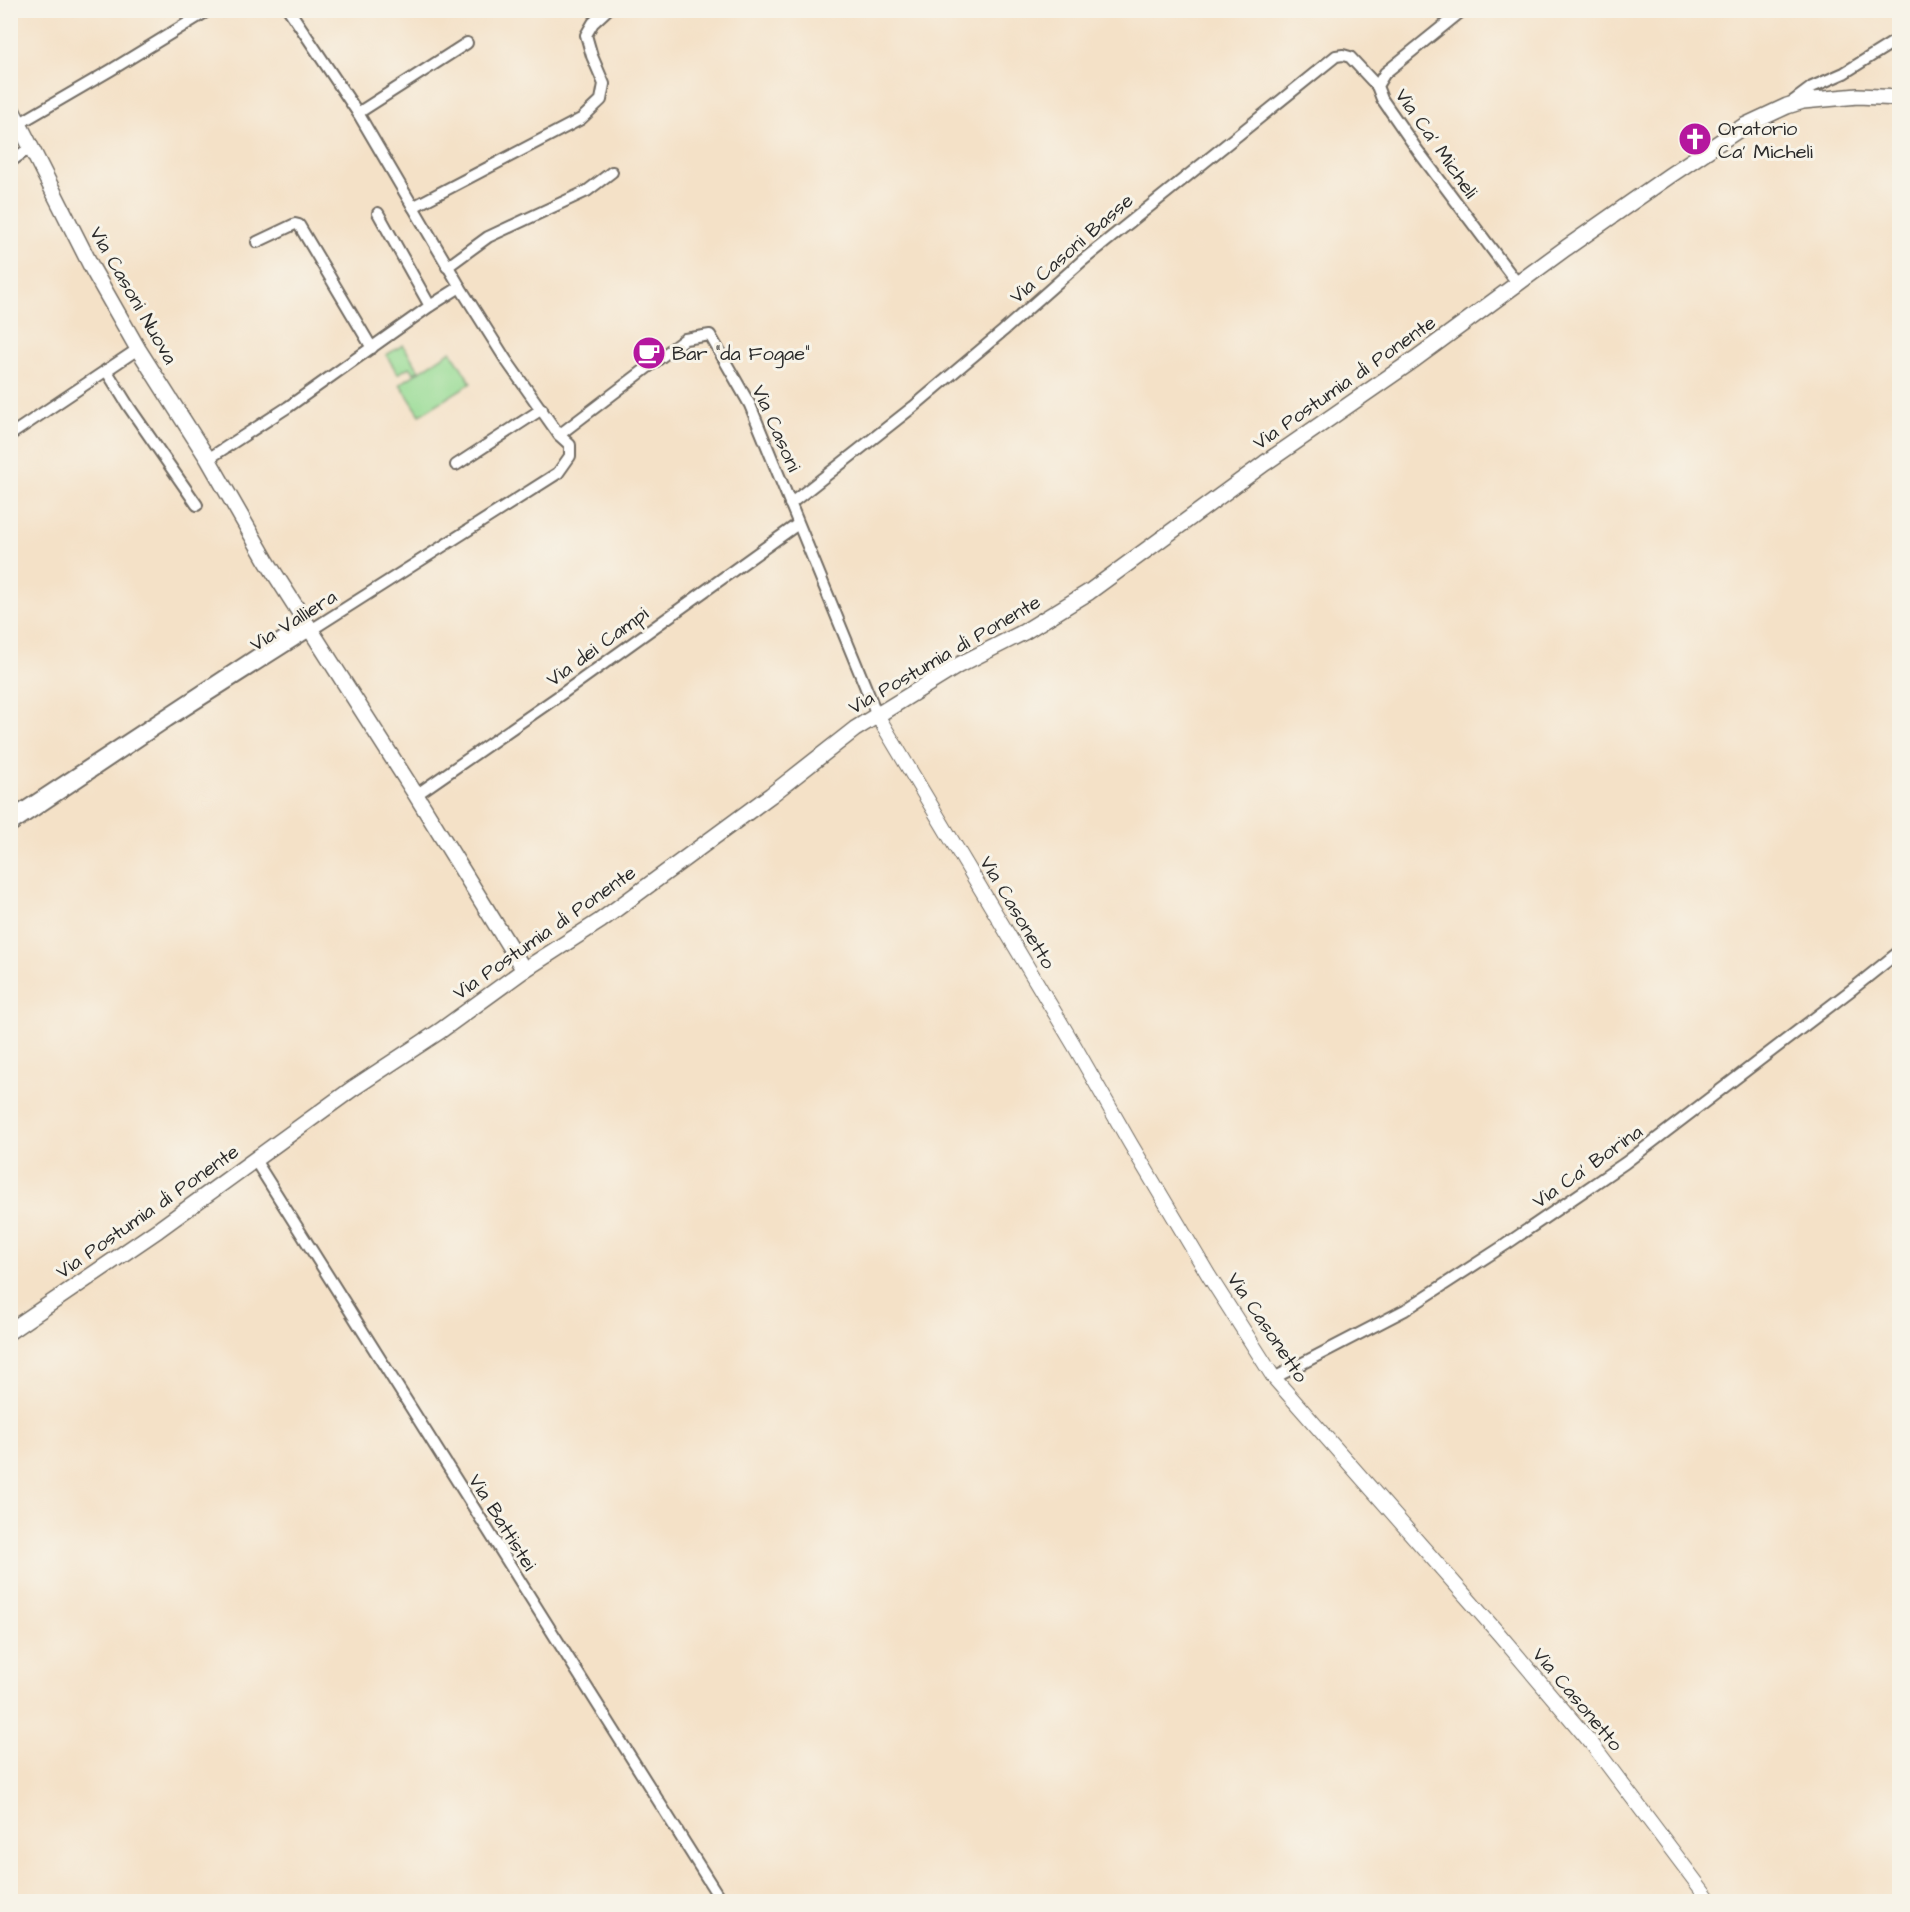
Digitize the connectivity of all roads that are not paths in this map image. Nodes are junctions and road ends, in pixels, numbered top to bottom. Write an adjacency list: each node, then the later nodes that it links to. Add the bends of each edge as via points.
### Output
1 (209, 10): 12 (street)
2 (289, 10): 11 (street)
3 (607, 10): 16 (street, via 586,35 604,84 601,100 581,119)
4 (1463, 10): 7 (street, Via Ca' Micheli, via 1385,73)
5 (1899, 38): 10 (street, via 1812,87)
6 (467, 43): 11 (street)
7 (1377, 86): 20 (street, Via Ca' Micheli, via 1418,151); 31 (street, Via Casoni Basse, via 1350,57 1336,56 1082,261 913,407)
8 (1899, 98): 10 (main road, Via Postumia di Ponente, via 1850,96)
9 (10, 106): 12 (main road, Via Casoni Nuova)
10 (1787, 106): 20 (main road, Via Postumia di Ponente, via 1744,126)
11 (358, 113): 16 (street)
12 (20, 123): 13 (main road, Via Casoni Nuova)
13 (31, 147): 14 (street); 24 (main road, Via Casoni Nuova)
14 (10, 162)
15 (612, 172): 19 (street, via 587,190 488,237)
16 (413, 207): 19 (street)
17 (378, 213): 22 (street)
18 (257, 242): 23 (street, via 299,225)
19 (447, 267): 21 (street)
20 (1518, 284): 35 (main road, Via Postumia di Ponente, via 1089,592)
21 (460, 287): 22 (street); 26 (street)
22 (430, 306): 23 (street)
23 (372, 348): 29 (street)
24 (138, 349): 25 (street); 29 (main road, Via Casoni Nuova)
25 (106, 370): 27 (street); 32 (street)
26 (542, 409): 28 (street); 30 (street)
27 (10, 435)
28 (559, 435): 31 (street, Via Casoni, via 685,339 710,334 750,405); 34 (street, Via Valliera, via 570,444 570,456 558,473)
29 (207, 459): 34 (main road, Via Casoni Nuova)
30 (456, 465)
31 (790, 504): 33 (street)
32 (197, 505)
33 (798, 524): 35 (street); 37 (street, Via dei Campi)
34 (308, 626): 36 (street, Via Valliera); 37 (main road, Via Casoni Nuova)
35 (877, 715): 41 (main road, Via Postumia di Ponente, via 600,921); 44 (street, Via Casonetto, via 1209,1276)
36 (165, 719): 38 (street, Via Valliera); 39 (street, Via Valliera)
37 (416, 795): 41 (main road, Via Casoni Nuova)
38 (10, 817)
39 (10, 827)
40 (1899, 951): 44 (street, Via Ca' Borina, via 1625,1163 1405,1310)
41 (524, 970): 42 (main road, Via Postumia di Ponente)
42 (255, 1160): 43 (main road, Via Postumia di Ponente); 45 (street, Via Battistei)
43 (10, 1331)
44 (1274, 1378): 46 (street, Via Casonetto, via 1592,1744)
45 (722, 1902)
46 (1712, 1902)

